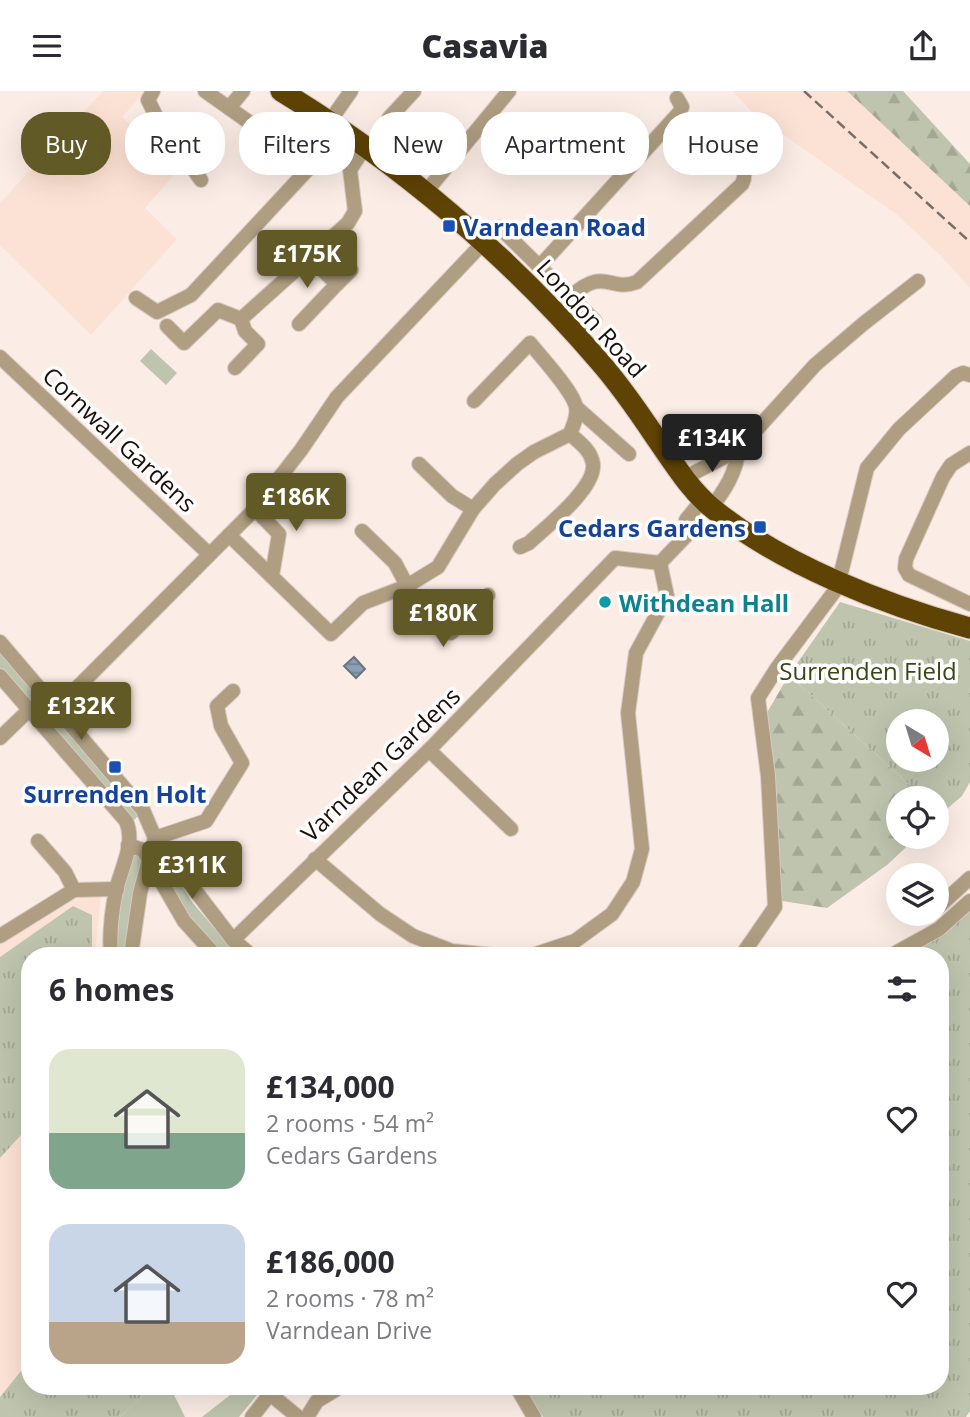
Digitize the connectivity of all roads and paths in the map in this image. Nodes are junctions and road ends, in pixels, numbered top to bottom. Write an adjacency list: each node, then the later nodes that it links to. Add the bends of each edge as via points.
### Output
1 (153, 91): 16 (street, via 148,100 158,120)
2 (205, 91): 9 (street)
3 (243, 91): 9 (street)
4 (281, 91): 10 (highway, London Road)
5 (351, 91): 11 (street)
6 (414, 91): 12 (street)
7 (509, 91): 17 (street)
8 (677, 98): 21 (street, via 682,107 678,113)
9 (229, 108): 25 (street, via 311,166 191,295 157,312)
10 (315, 112)
11 (336, 112)
12 (395, 112)
13 (355, 140): 14 (highway, London Road)
14 (365, 147): 17 (highway, London Road); 20 (street, via 350,170 355,211 348,223)
15 (744, 175): 26 (street, via 741,184 637,282 625,285 596,280)
16 (201, 180)
17 (425, 193): 19 (highway, London Road)
18 (499, 227): 21 (street)
19 (484, 242): 30 (highway, London Road); 43 (street, via 337,397)
20 (309, 257): 24 (street); 27 (street)
21 (540, 266): 26 (street)
22 (351, 270): 24 (street)
23 (918, 281): 37 (street, via 815,365)
24 (337, 284): 28 (street)
25 (135, 297)
26 (570, 297): 30 (street, via 595,321)
27 (241, 319): 29 (street, via 218,310 184,343); 32 (street, via 258,344)
28 (299, 324)
29 (167, 326)
30 (578, 336): 41 (highway, London Road, via 631,401)
31 (0, 357): 48 (street, Cornwall Gardens)
32 (235, 368)
33 (970, 375): 51 (street, via 957,376 899,429 867,468)
34 (474, 401): 35 (street, via 530,343)
35 (577, 408): 36 (street); 39 (street)
36 (570, 434): 44 (street, via 517,464); 47 (street, via 590,455 590,481)
37 (738, 450): 41 (street); 42 (street, via 737,464 721,495)
38 (970, 453): 54 (street, via 951,465 943,477 905,568 909,575)
39 (629, 454)
40 (419, 464): 44 (street)
41 (684, 478): 42 (highway, London Road)
42 (707, 504): 49 (street, via 686,520 686,536); 51 (highway, London Road, via 755,538)
43 (255, 509): 46 (street); 50 (street, via 279,534)
44 (473, 509): 52 (street, via 438,568)
45 (362, 531): 52 (street, via 395,563)
46 (229, 535): 48 (street); 50 (street)
47 (520, 547)
48 (209, 554): 59 (street)
49 (660, 563): 63 (street, Varndean Gardens, via 615,558); 83 (street, via 667,596 636,653 628,713 642,849 633,882 612,914 575,941)
50 (272, 576): 52 (street, via 331,634 363,604)
51 (839, 581): 55 (highway, London Road, via 921,615); 84 (street, via 758,698 768,776 775,907)
52 (407, 586): 53 (street, via 451,633)
53 (488, 595)
54 (970, 604)
55 (970, 628)
56 (0, 642): 59 (street)
57 (0, 676): 60 (street)
58 (233, 691): 66 (street, via 217,706 221,726 242,763 206,821)
59 (58, 708): 61 (street); 66 (street, via 143,810)
60 (30, 709): 61 (street); 62 (street)
61 (42, 723): 64 (street)
62 (0, 738)
63 (429, 750): 65 (street); 69 (street, Varndean Gardens)
64 (129, 829): 66 (street); 68 (street)
65 (511, 829)
66 (153, 831): 70 (street); 77 (street)
67 (38, 841): 73 (street)
68 (128, 845): 70 (street, via 143,850); 72 (street)
69 (315, 859): 77 (street, Varndean Gardens); 82 (street, via 380,914 413,936)
70 (148, 862): 79 (street); 80 (street, via 184,921)
71 (970, 878): 74 (street)
72 (117, 889): 73 (street); 78 (street)
73 (74, 890): 76 (street)
74 (949, 897)
75 (970, 901): 85 (street, via 939,929)
76 (0, 936)
77 (233, 940): 81 (street)
78 (112, 947)
79 (132, 947)
80 (208, 947)
81 (241, 947)
82 (442, 947)
83 (557, 947)
84 (748, 947)
85 (906, 947)
86 (265, 1395): 90 (street)
87 (274, 1395): 91 (street)
88 (327, 1395): 92 (street)
89 (521, 1395): 93 (street)
90 (252, 1417)
91 (298, 1417)
92 (307, 1417)
93 (534, 1417)

